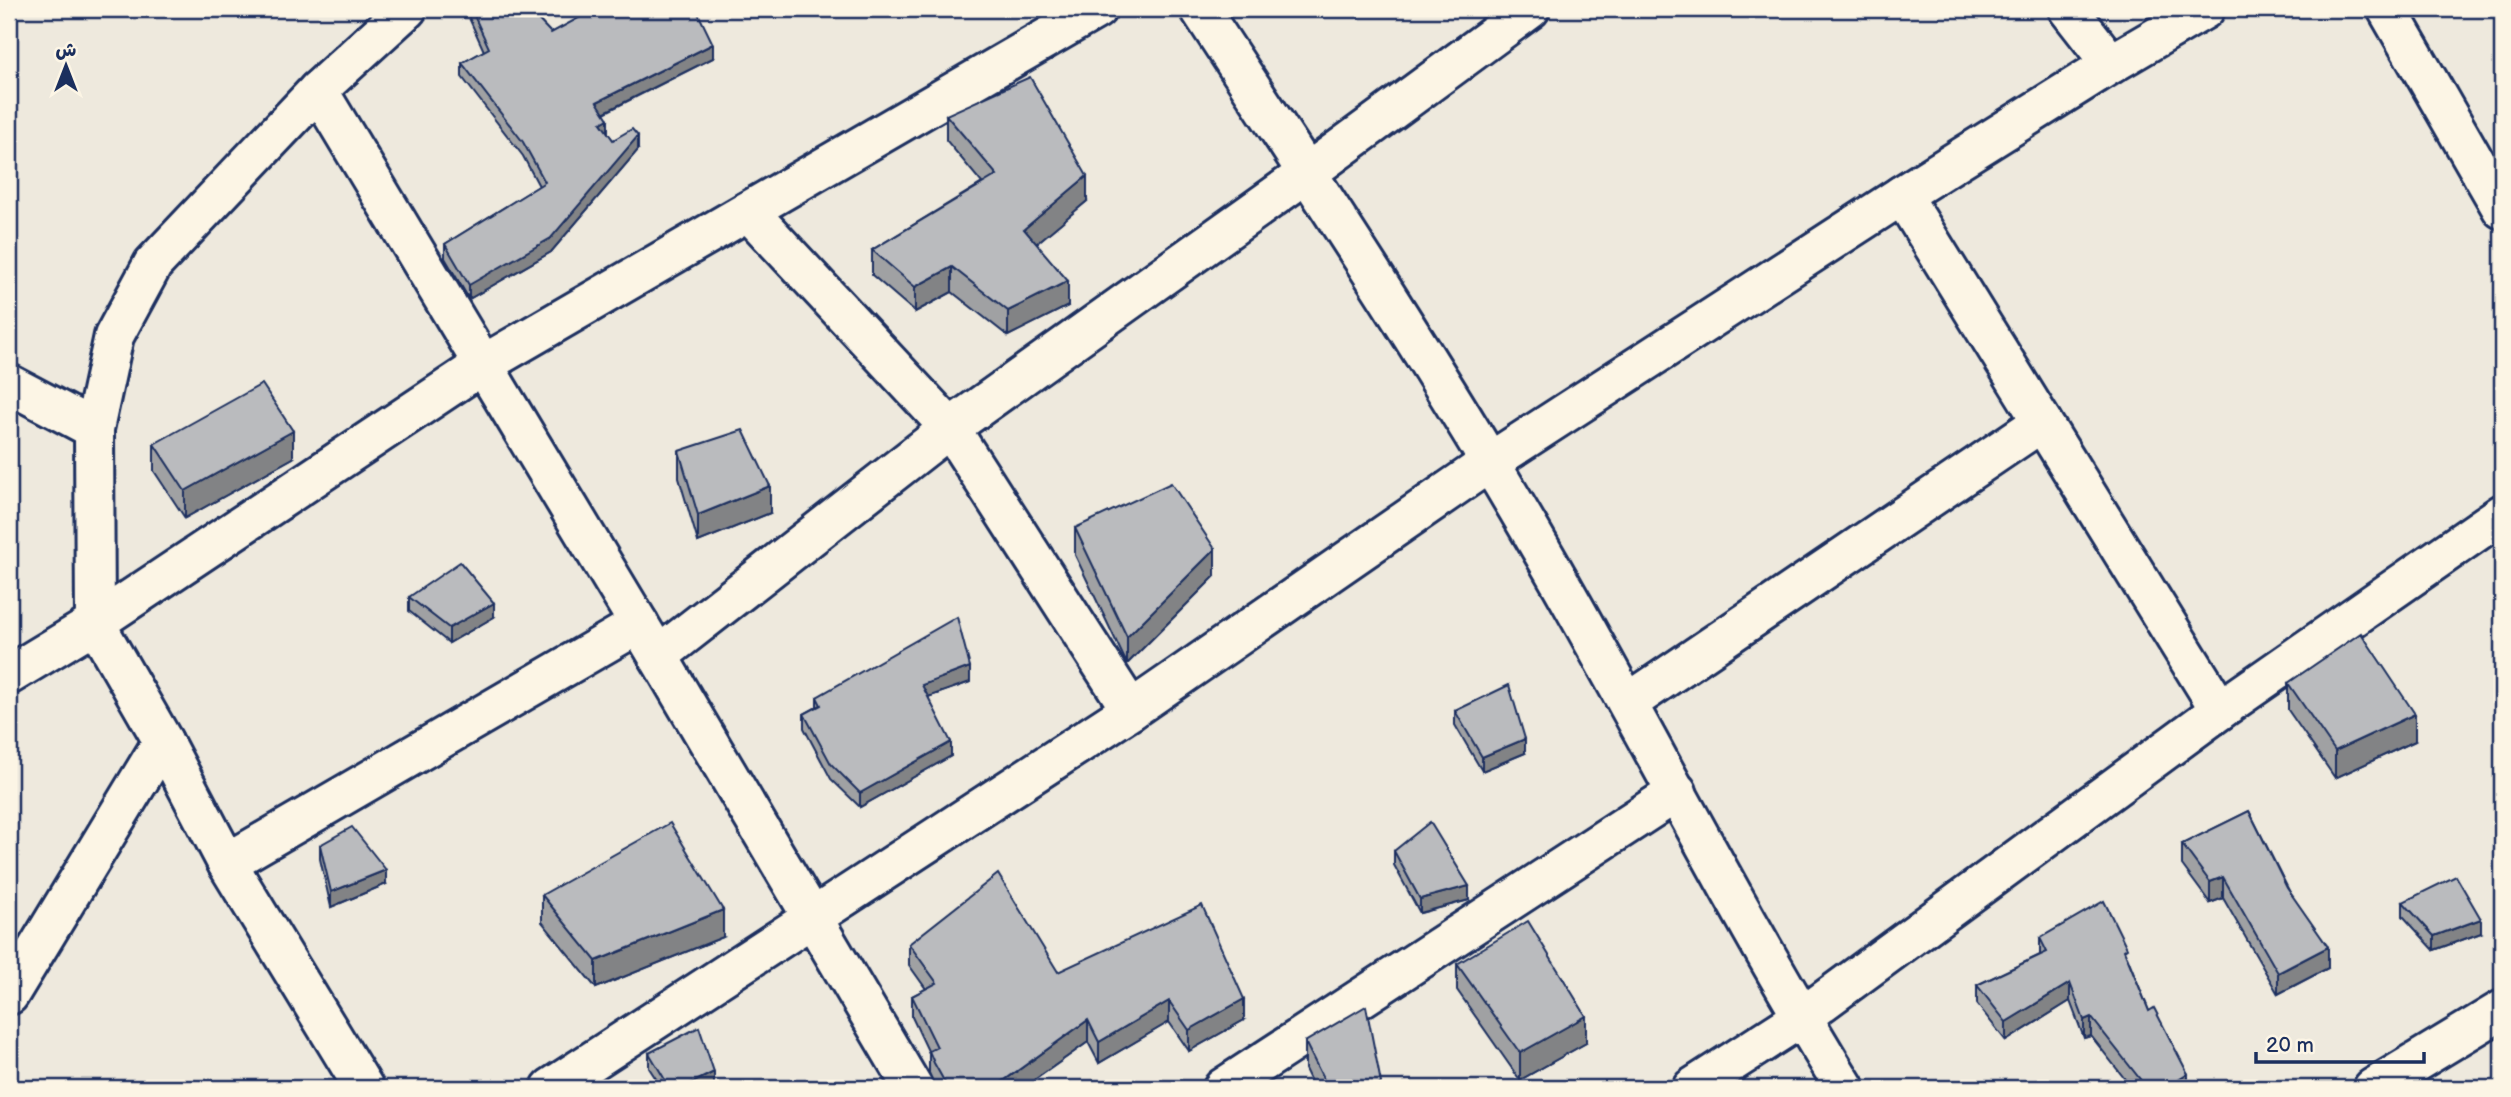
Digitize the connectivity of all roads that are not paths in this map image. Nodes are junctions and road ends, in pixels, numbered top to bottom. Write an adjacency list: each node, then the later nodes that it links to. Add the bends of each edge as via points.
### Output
1 (407, 9): 9 (street)
2 (1097, 9): 13 (street)
3 (1200, 9): 10 (street)
4 (1530, 9): 10 (street)
5 (2068, 9): 8 (street)
6 (2205, 9): 8 (street)
7 (2388, 9): 12 (street)
8 (2112, 64): 11 (street)
9 (318, 90): 14 (street); 18 (street, via 153,264 114,337)
10 (1307, 173): 17 (street); 19 (street)
11 (1902, 195): 16 (street); 19 (street)
12 (2502, 209)
13 (748, 211): 14 (street); 17 (street)
14 (484, 364): 21 (street); 22 (street)
15 (9, 384): 18 (street)
16 (2042, 422): 25 (street); 26 (street)
17 (950, 428): 23 (street); 27 (street)
18 (94, 429): 21 (street)
19 (1490, 462): 25 (street); 27 (street)
20 (2502, 514): 26 (street)
21 (95, 623): 24 (street); 28 (street)
22 (639, 624): 23 (street); 30 (street)
23 (659, 656): 31 (street)
24 (9, 675)
25 (1628, 703): 29 (street)
26 (2220, 709): 34 (street)
27 (1131, 710): 31 (street)
28 (163, 741): 30 (street); 32 (street)
29 (1677, 792): 34 (street); 38 (street)
30 (227, 863): 35 (street)
31 (813, 919): 36 (street); 37 (street)
32 (9, 995)
33 (2502, 1010): 41 (street)
34 (1802, 1017): 39 (street); 40 (street)
35 (364, 1088)
36 (551, 1088)
37 (913, 1088)
38 (1223, 1088)
39 (1692, 1088)
40 (1845, 1088)
41 (2373, 1088)

